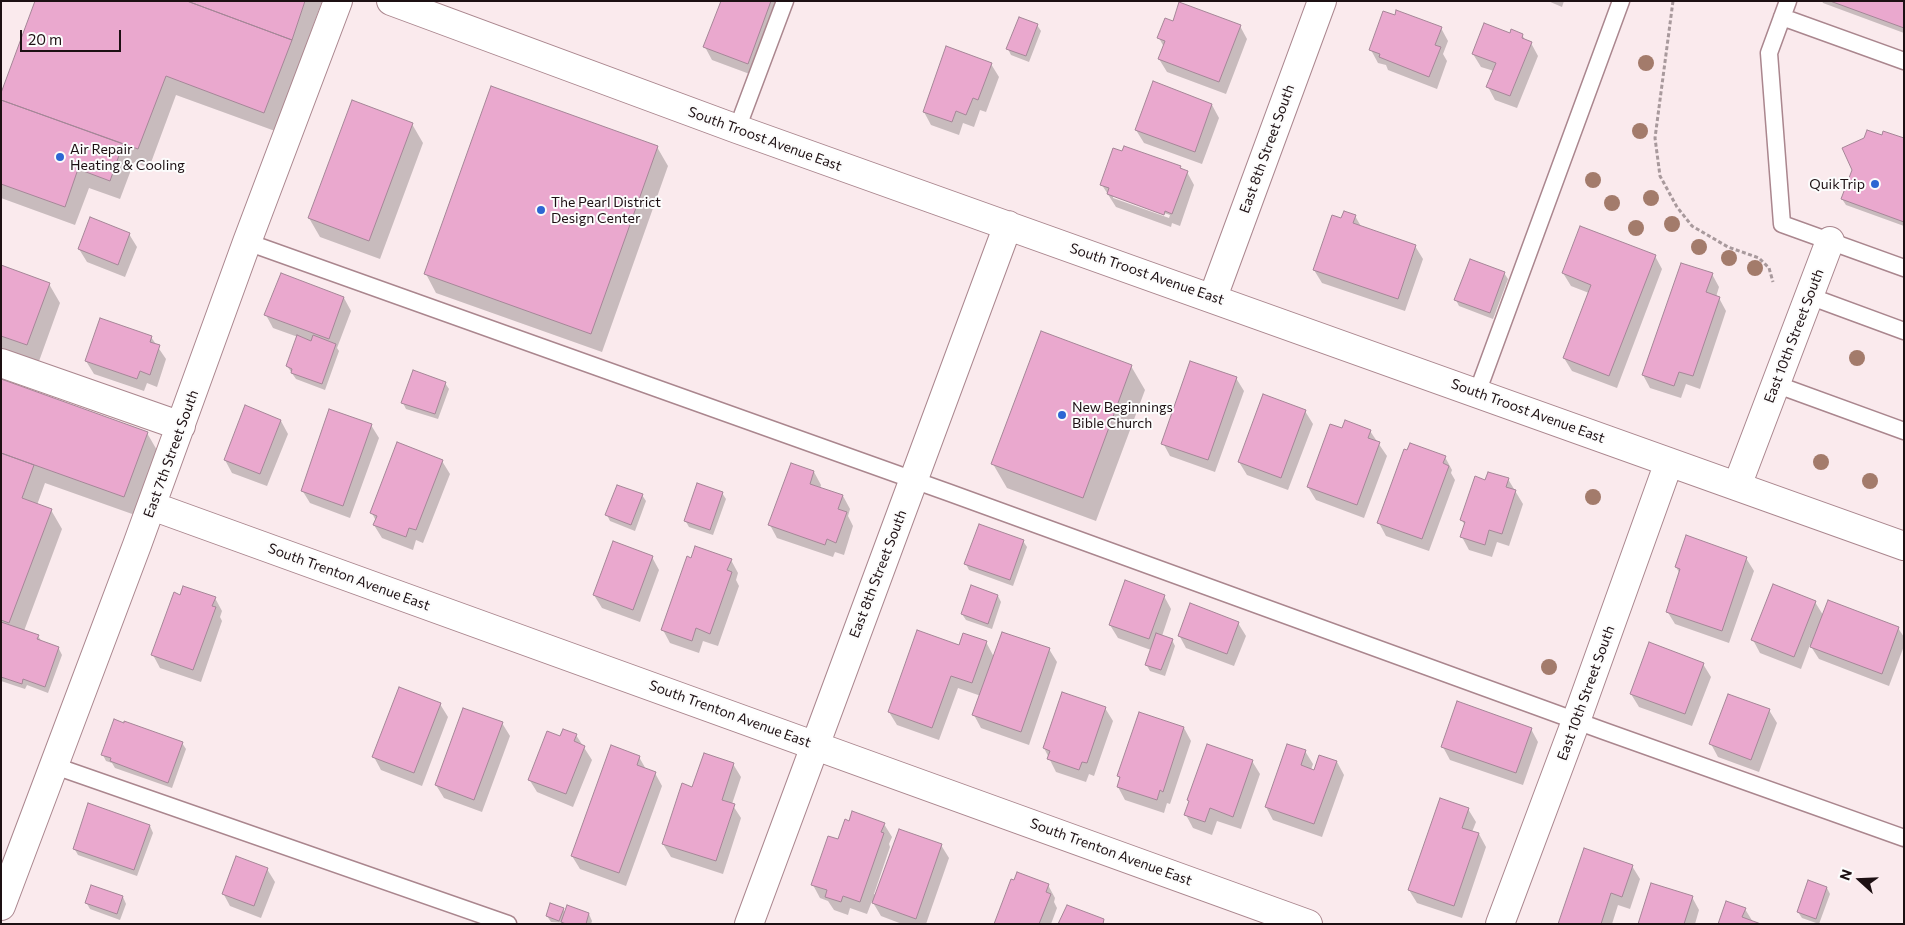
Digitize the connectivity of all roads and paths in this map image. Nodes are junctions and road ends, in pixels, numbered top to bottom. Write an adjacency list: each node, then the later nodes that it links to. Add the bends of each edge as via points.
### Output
1 (338, 1): 12 (street, East 7th Street South)
2 (390, 1): 10 (street, South Troost Avenue East)
3 (785, 1): 10 (lane)
4 (1322, 1): 17 (street, East 8th Street South)
5 (1622, 1): 21 (lane)
6 (1673, 1): 15 (path, via 1655,138 1660,176 1692,226 1728,247 1759,258 1769,268)
7 (1788, 1): 8 (lane)
8 (1782, 17): 9 (lane); 13 (lane, via 1769,53 1782,224)
9 (1904, 61)
10 (737, 129): 11 (street, South Troost Avenue East)
11 (1008, 225): 17 (street, South Troost Avenue East); 25 (street, East 8th Street South)
12 (247, 242): 22 (street, East 7th Street South); 25 (lane)
13 (1830, 242): 14 (lane); 16 (street, East 10th Street South)
14 (1904, 268)
15 (1774, 282)
16 (1809, 296): 18 (lane); 20 (street, East 10th Street South)
17 (1213, 298): 21 (street, South Troost Avenue East)
18 (1904, 331)
19 (1, 363): 22 (street)
20 (1775, 384): 23 (lane); 26 (street, East 10th Street South)
21 (1477, 393): 24 (street, South Troost Avenue East)
22 (181, 426): 27 (street, East 7th Street South)
23 (1904, 431)
24 (1669, 462): 26 (street, South Troost Avenue East); 29 (street, East 10th Street South)
25 (913, 480): 29 (lane); 30 (street, East 8th Street South)
26 (1737, 486): 28 (street, South Troost Avenue East)
27 (152, 506): 30 (street, South Trenton Avenue East); 31 (street, East 7th Street South)
28 (1904, 546)
29 (1576, 721): 32 (lane); 37 (street, East 10th Street South)
30 (814, 745): 35 (street, East 8th Street South); 36 (street, South Trenton Avenue East)
31 (55, 766): 33 (street, East 7th Street South); 34 (lane)
32 (1904, 838)
33 (1, 906)
34 (508, 924)
35 (749, 924)
36 (1308, 924)
37 (1500, 924)

